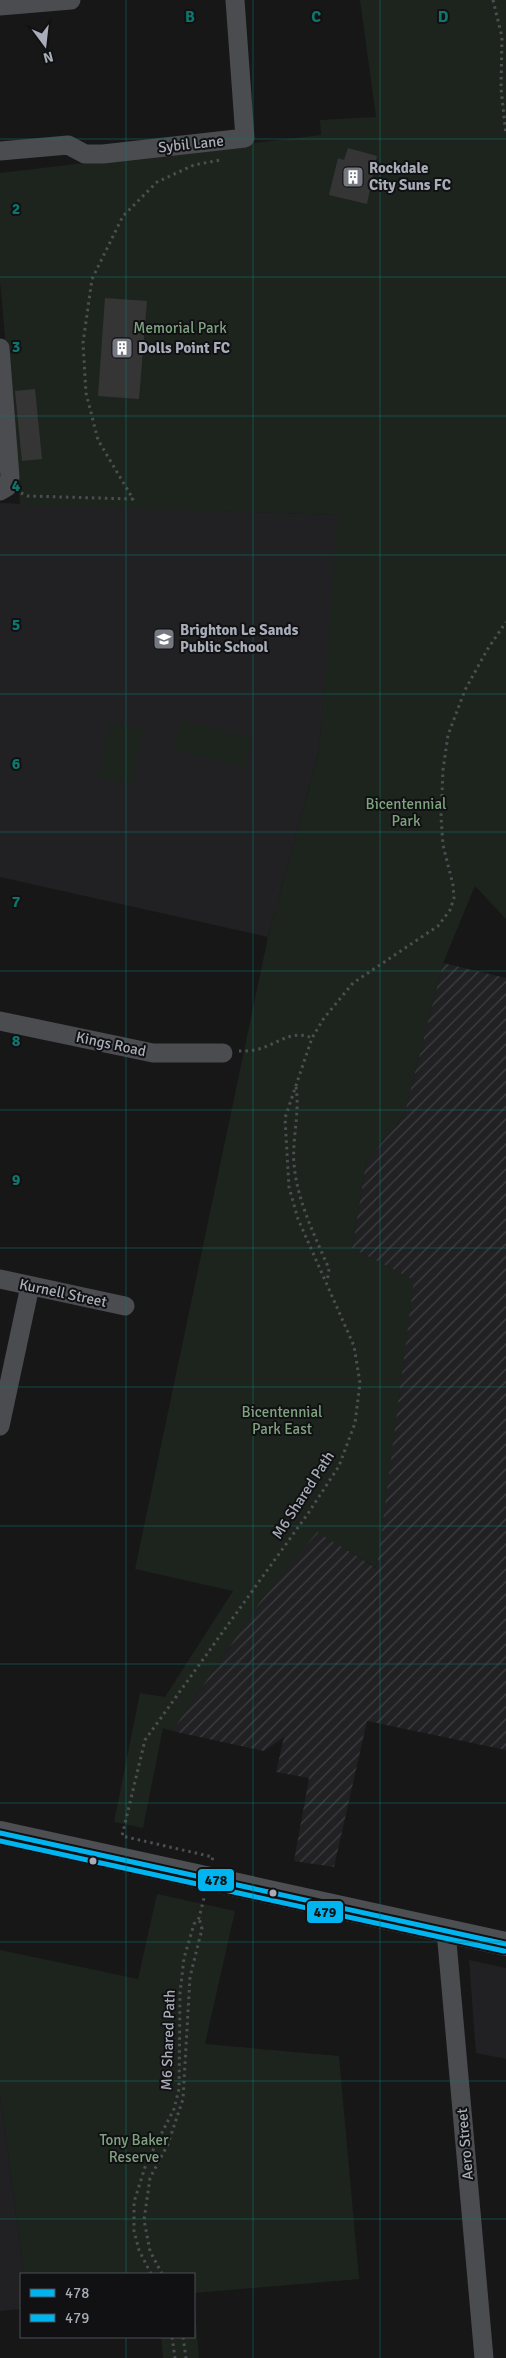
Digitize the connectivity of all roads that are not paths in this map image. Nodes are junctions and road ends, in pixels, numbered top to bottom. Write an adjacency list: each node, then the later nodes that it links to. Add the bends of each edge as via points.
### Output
1 (70, 0): 3 (street)
2 (236, 0): 4 (street, Sybil Lane, via 245,138 102,154 85,154 68,145)
3 (0, 6)
4 (0, 151)
5 (0, 348): 6 (street, via 10,477)
6 (3, 489)
7 (0, 1021): 8 (street, Kings Road, via 153,1053)
8 (223, 1053)
9 (0, 1279): 10 (street, Kurnell Street)
10 (30, 1286): 11 (street, Kurnell Street); 12 (street)
11 (125, 1306)
12 (0, 1426)
13 (0, 1833): 14 (main road)
14 (446, 1931): 15 (main road); 16 (street, Aero Street)
15 (506, 1944)
16 (484, 2358)

